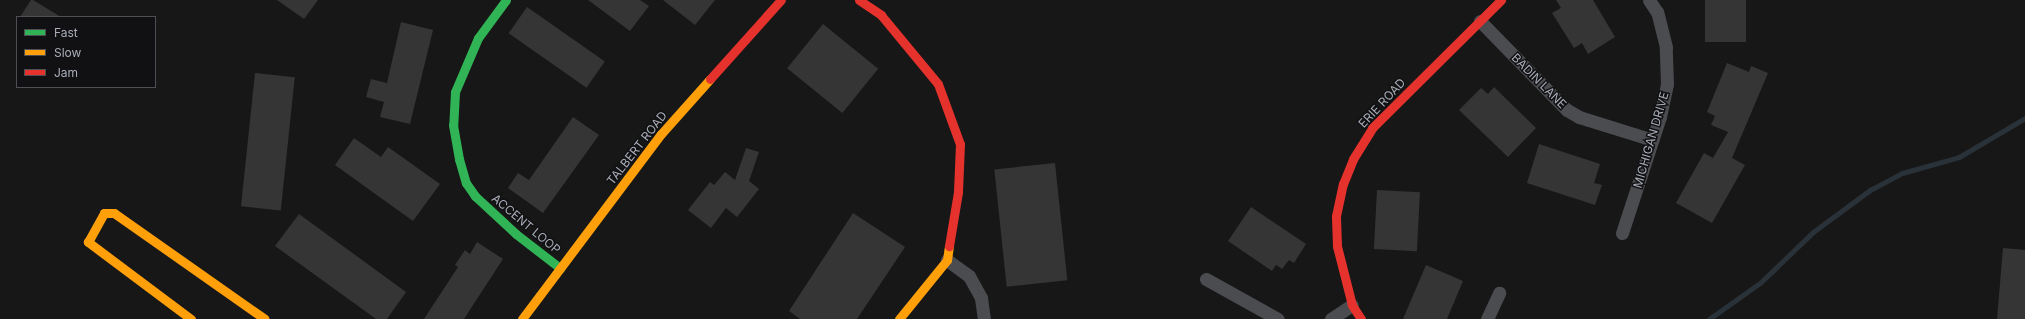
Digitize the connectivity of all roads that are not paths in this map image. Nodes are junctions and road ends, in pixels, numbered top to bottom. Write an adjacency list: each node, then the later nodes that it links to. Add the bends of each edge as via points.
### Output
1 (506, 0): 10 (street, ACCENT LOOP, via 478,38 455,92 453,126 459,159 466,183 475,196 516,234)
2 (781, 0): 10 (street, TALBERT ROAD, via 661,134)
3 (859, 0): 9 (street, via 881,15 938,84 960,144 958,192)
4 (1501, 0): 6 (street, ERIE ROAD)
5 (1649, 0): 7 (street, MICHIGAN DRIVE, via 1657,12 1666,47 1667,84)
6 (1480, 21): 7 (street, BADIN LANE, via 1567,110 1579,117); 13 (street, ERIE ROAD, via 1372,128 1353,159 1336,216 1337,246)
7 (1653, 140): 8 (street, MICHIGAN DRIVE)
8 (1622, 233)
9 (947, 260): 17 (street); 18 (street, via 969,276 981,298)
10 (560, 268): 16 (street, TALBERT ROAD)
11 (1206, 279): 19 (street)
12 (1499, 294): 22 (street)
13 (1352, 305): 20 (street); 21 (street, ERIE ROAD)
14 (191, 319): 15 (street, via 88,242 104,213 114,213)
15 (265, 319)
16 (522, 319)
17 (899, 319)
18 (984, 319)
19 (1278, 319)
20 (1331, 319)
21 (1362, 319)
22 (1487, 319)

